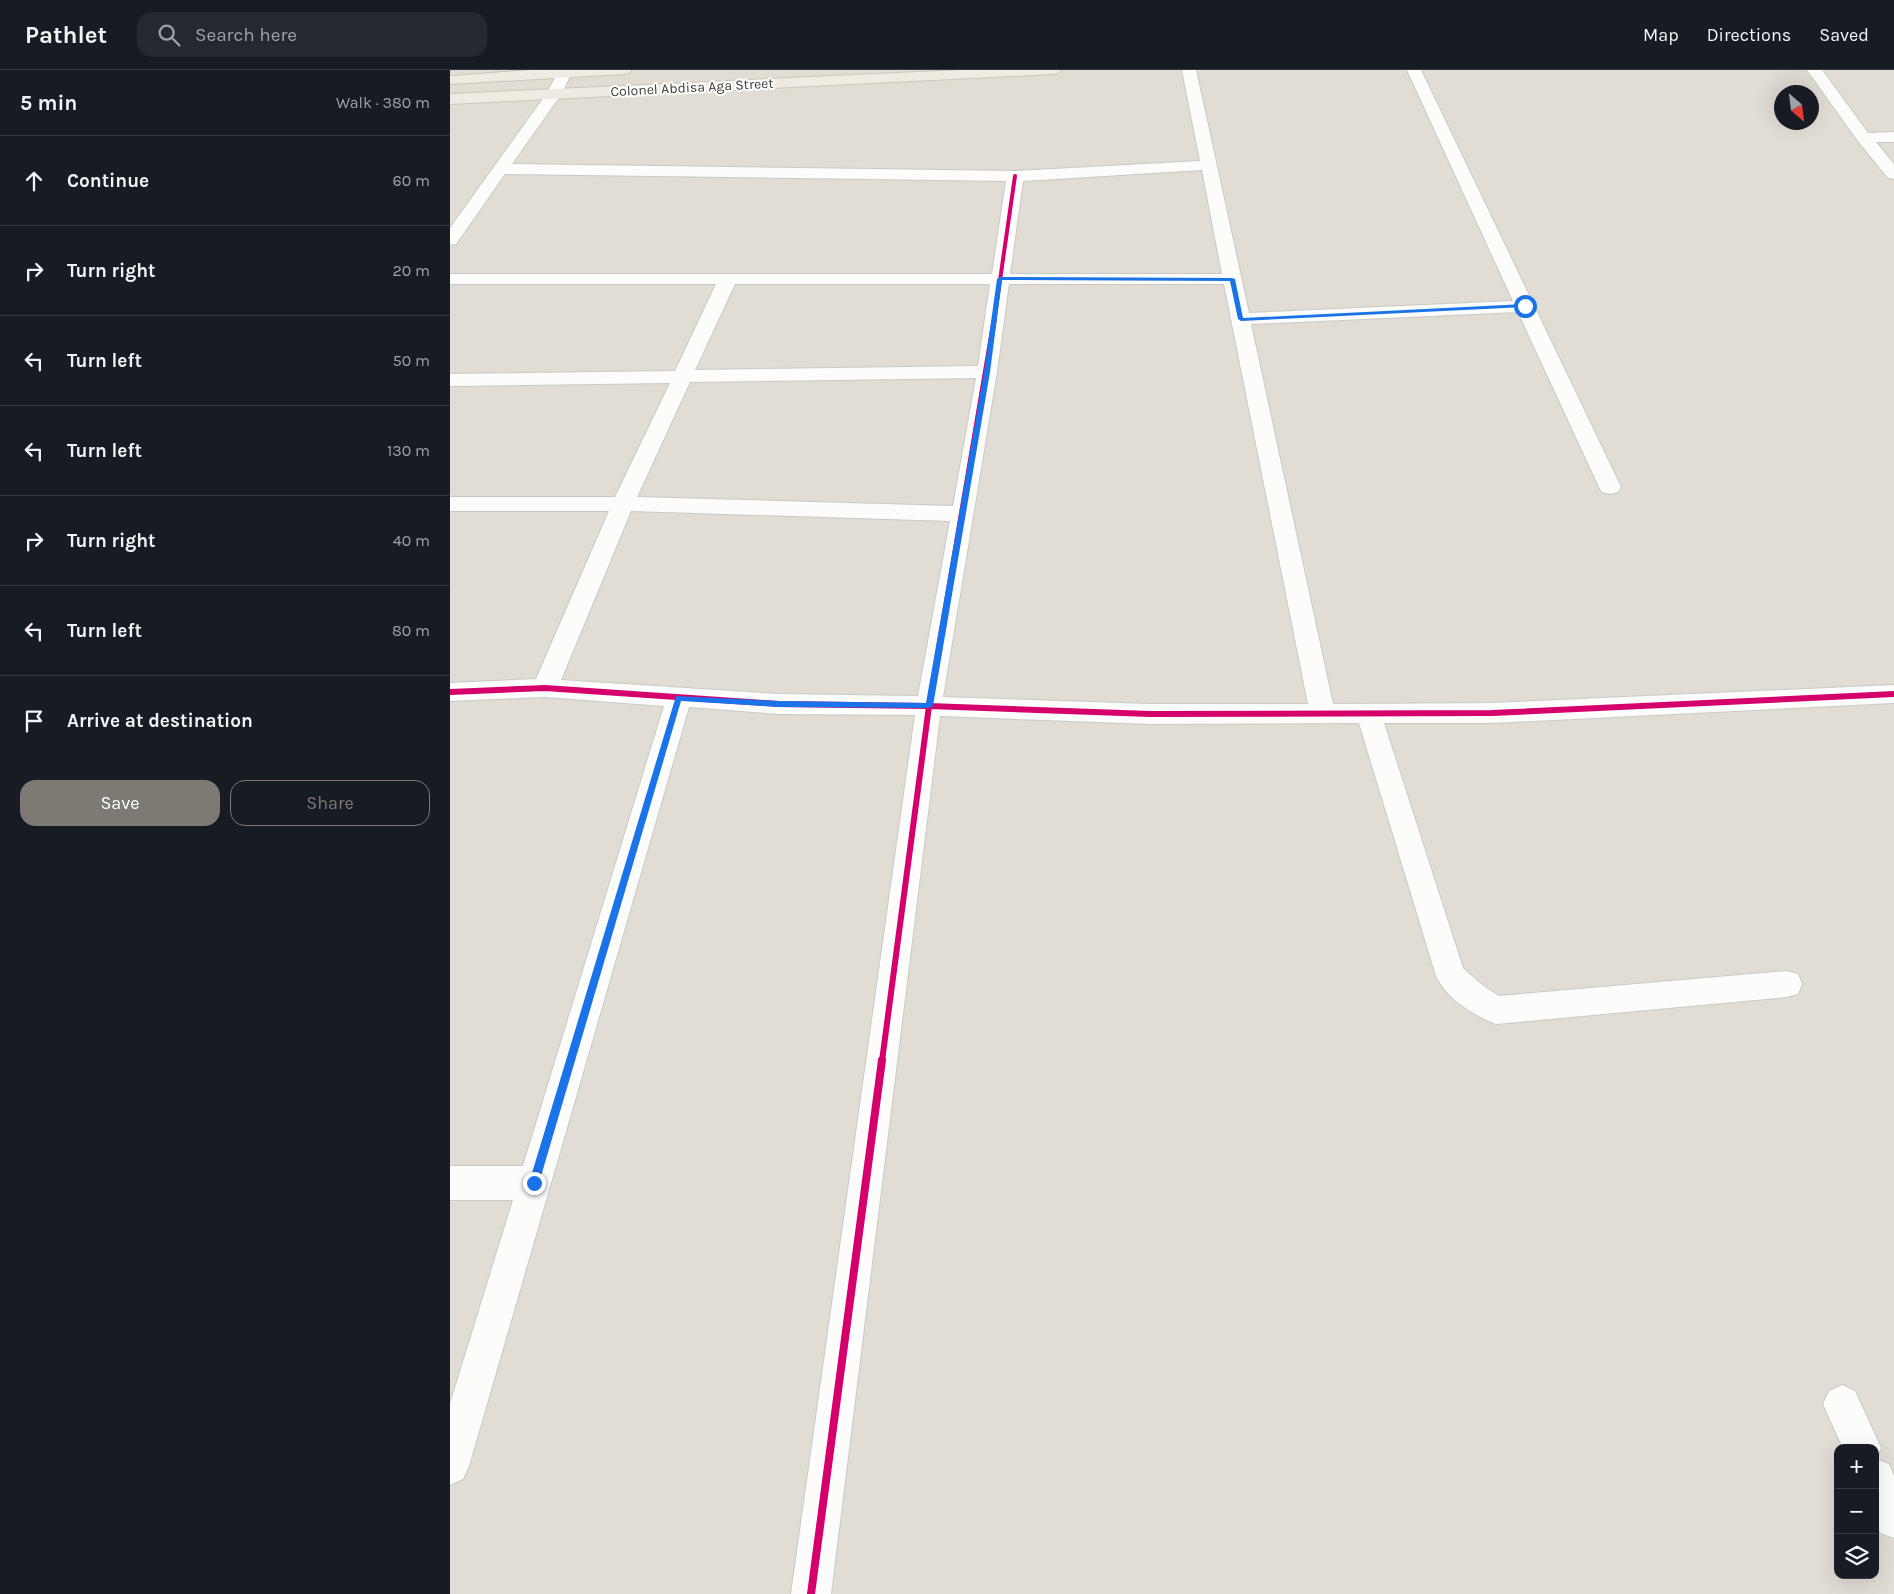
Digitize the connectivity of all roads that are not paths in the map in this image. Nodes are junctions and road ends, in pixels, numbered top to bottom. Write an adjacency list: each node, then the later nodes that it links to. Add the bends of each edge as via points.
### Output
1 (624, 70): 6 (main road, Colonel Abdisa Aga Street)
2 (1054, 70): 8 (main road, Colonel Abdisa Aga Street)
3 (1189, 70): 12 (street)
4 (1414, 70): 21 (street)
5 (1814, 70): 11 (street)
6 (565, 72): 7 (main road, Colonel Abdisa Aga Street); 8 (street)
7 (450, 80)
8 (554, 93): 9 (main road, Colonel Abdisa Aga Street); 13 (street)
9 (450, 99)
10 (1894, 137): 11 (street)
11 (1864, 138): 14 (street)
12 (1209, 165): 15 (street); 20 (street)
13 (501, 169): 15 (street); 16 (street)
14 (1894, 174)
15 (1015, 176): 19 (street)
16 (450, 240)
17 (450, 279): 18 (street)
18 (728, 279): 19 (street); 24 (street)
19 (1000, 279): 20 (street); 23 (street)
20 (1232, 279): 22 (street)
21 (1525, 306): 22 (street); 26 (street)
22 (1241, 319): 35 (street)
23 (987, 372): 24 (street); 29 (street)
24 (681, 377): 25 (street); 28 (street)
25 (450, 380)
26 (1610, 487)
27 (450, 504): 28 (street)
28 (623, 504): 29 (street); 30 (street)
29 (963, 514): 34 (street)
30 (546, 688): 31 (street); 33 (street)
31 (450, 692)
32 (1894, 694): 36 (street, via 1492,713)
33 (679, 698): 34 (street, via 779,704); 39 (street)
34 (929, 706): 35 (street, via 1150,714); 45 (street)
35 (1322, 712): 36 (street)
36 (1368, 712): 37 (street, via 1451,976 1470,995 1496,1010)
37 (1786, 984)
38 (450, 1183): 39 (street)
39 (534, 1183): 42 (street)
40 (1842, 1404): 41 (street)
41 (1860, 1444)
42 (450, 1466)
43 (1879, 1487): 44 (street)
44 (1894, 1519)
45 (811, 1594)

